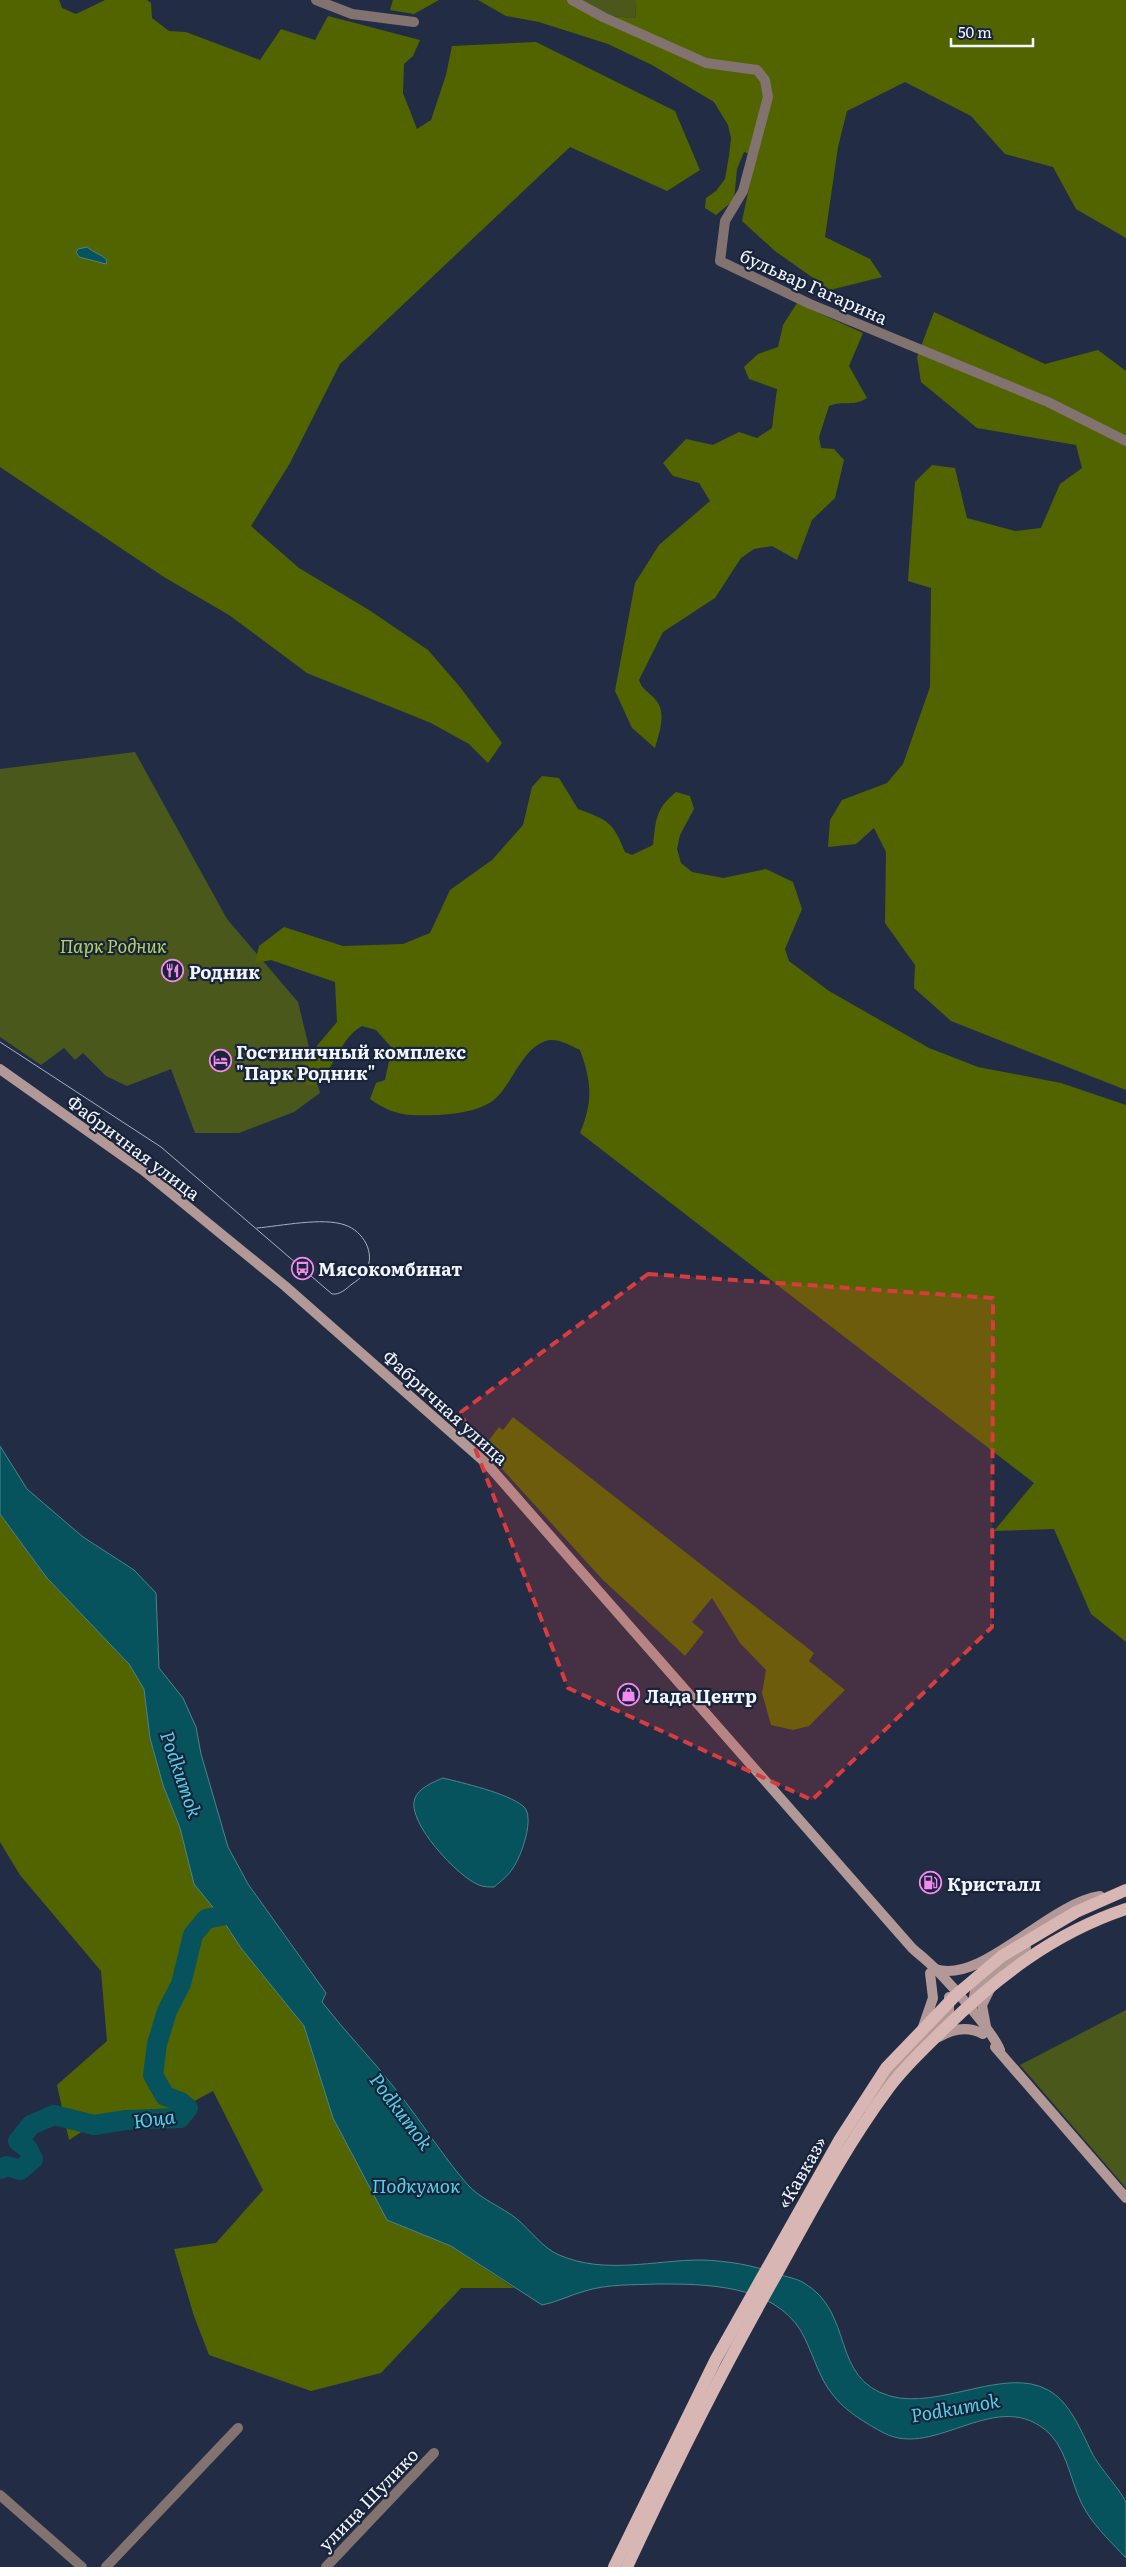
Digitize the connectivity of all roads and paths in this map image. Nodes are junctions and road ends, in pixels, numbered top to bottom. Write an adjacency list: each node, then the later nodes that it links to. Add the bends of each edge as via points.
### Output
1 (316, 0): 3 (street, via 352,14)
2 (572, 0): 4 (street, бульвар Гагарина, via 706,63 757,70 765,80 768,97 763,123 743,191 725,222 720,261 810,304 1048,402)
3 (414, 22)
4 (1126, 441)
5 (0, 1069): 9 (main road, Фабричная улица, via 166,1189 292,1292 487,1464)
6 (1126, 1890): 7 (main road, «Кавказ»)
7 (1111, 1896): 9 (main road, via 1097,1896 1063,1911 978,1965 966,1970); 11 (main road, «Кавказ», via 1025,1940); 12 (main road, via 1102,1906 1042,1938 998,1968 976,1987)
8 (1126, 1909): 10 (main road, «Кавказ», via 1053,1942)
9 (932, 1971): 11 (main road); 11 (main road, via 946,1982); 13 (main road, via 933,1998)
10 (993, 1983): 12 (main road, «Кавказ»); 14 (main road, via 982,2006)
11 (952, 1998): 12 (main road); 13 (main road, «Кавказ»); 16 (main road, via 949,2012 881,2088 861,2119)
12 (969, 2010): 14 (main road); 15 (main road, «Кавказ»)
13 (921, 2030): 18 (main road, «Кавказ», via 886,2068 866,2096)
14 (985, 2032): 15 (main road, via 966,2028 954,2030); 17 (main road)
15 (932, 2041): 16 (main road, «Кавказ», via 889,2088)
16 (859, 2131): 18 (main road, «Кавказ»)
17 (1126, 2198)
18 (785, 2246): 19 (main road, «Кавказ»)
19 (741, 2324): 26 (main road, «Кавказ», via 690,2409); 27 (main road, «Кавказ»)
20 (238, 2428): 24 (street)
21 (434, 2453): 25 (street, улица Шулико)
22 (0, 2494): 23 (street)
23 (82, 2567)
24 (106, 2567)
25 (326, 2567)
26 (614, 2567)
27 (627, 2567)

